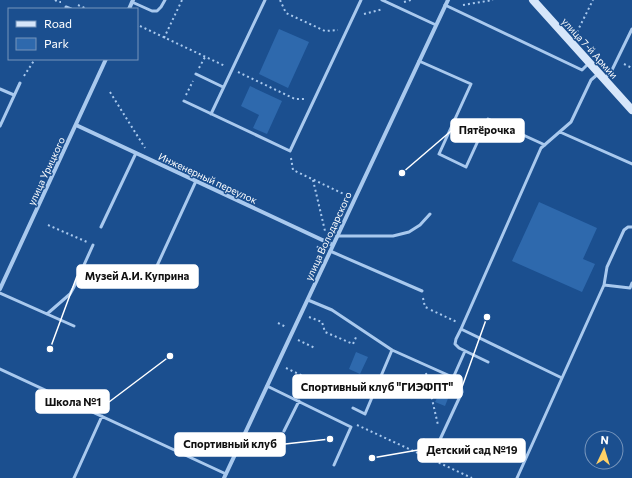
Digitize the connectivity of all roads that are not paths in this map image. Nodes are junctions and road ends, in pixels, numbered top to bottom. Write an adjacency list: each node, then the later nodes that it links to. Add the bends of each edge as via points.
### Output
1 (164, 0): 7 (lane, via 157,11)
2 (265, 0): 19 (lane)
3 (362, 0): 24 (lane, via 290,151)
4 (382, 0): 11 (lane)
5 (448, 0): 8 (street, улица Володарского)
6 (533, 0): 15 (street, улица 7-й Армии)
7 (133, 1)
8 (445, 5): 11 (street, улица Володарского); 15 (lane, via 582,70)
9 (66, 6): 10 (lane)
10 (69, 8)
11 (436, 25): 14 (street, улица Володарского)
12 (632, 30): 17 (lane, via 611,72)
13 (106, 60): 25 (street, улица Урицкого)
14 (420, 61): 28 (lane, via 471,84 439,154 466,167 488,119); 35 (street, улица Володарского)
15 (589, 63): 17 (street, улица 7-й Армии)
16 (196, 74): 19 (lane)
17 (601, 76): 23 (street, улица 7-й Армии); 27 (lane, via 591,80 571,122)
18 (20, 83): 21 (lane)
19 (224, 87): 24 (lane)
20 (0, 89): 21 (lane)
21 (14, 95): 26 (lane)
22 (184, 101): 24 (lane)
23 (632, 110)
24 (211, 114)
25 (76, 125): 29 (street, Инженерный переулок); 43 (street, улица Урицкого)
26 (0, 126)
27 (560, 132): 28 (lane); 30 (lane)
28 (545, 145): 49 (lane, via 541,148)
29 (136, 153): 31 (street, Инженерный переулок); 33 (lane)
30 (632, 164)
31 (196, 181): 37 (street, Инженерный переулок); 39 (lane)
32 (430, 214): 35 (lane, via 409,232 393,236)
33 (101, 227)
34 (632, 227): 41 (lane, via 624,230 607,267)
35 (337, 236): 37 (street, улица Володарского)
36 (93, 245): 47 (lane, via 70,294)
37 (333, 245): 38 (street, улица Володарского)
38 (330, 251): 44 (lane); 46 (street, улица Володарского)
39 (156, 268)
40 (632, 283): 42 (lane)
41 (604, 285): 42 (lane); 55 (lane)
42 (631, 288)
43 (0, 289)
44 (422, 291)
45 (0, 292): 47 (lane)
46 (308, 300): 50 (lane, via 332,310); 56 (street, улица Володарского)
47 (47, 314): 48 (lane)
48 (74, 326)
49 (461, 329): 51 (lane, via 456,344); 55 (lane)
50 (392, 350): 54 (lane); 58 (lane, via 365,414)
51 (465, 351): 52 (lane); 54 (lane)
52 (488, 362)
53 (0, 369): 59 (lane)
54 (453, 378): 61 (lane, via 459,380 462,392 441,438 437,446)
55 (562, 378): 65 (lane)
56 (267, 386): 57 (lane); 63 (street, улица Володарского)
57 (299, 401): 60 (lane); 62 (lane, via 351,427)
58 (352, 408)
59 (102, 416): 63 (lane); 64 (lane)
60 (284, 431)
61 (424, 440)
62 (334, 465)
63 (225, 476)
64 (74, 478)
65 (517, 478)

